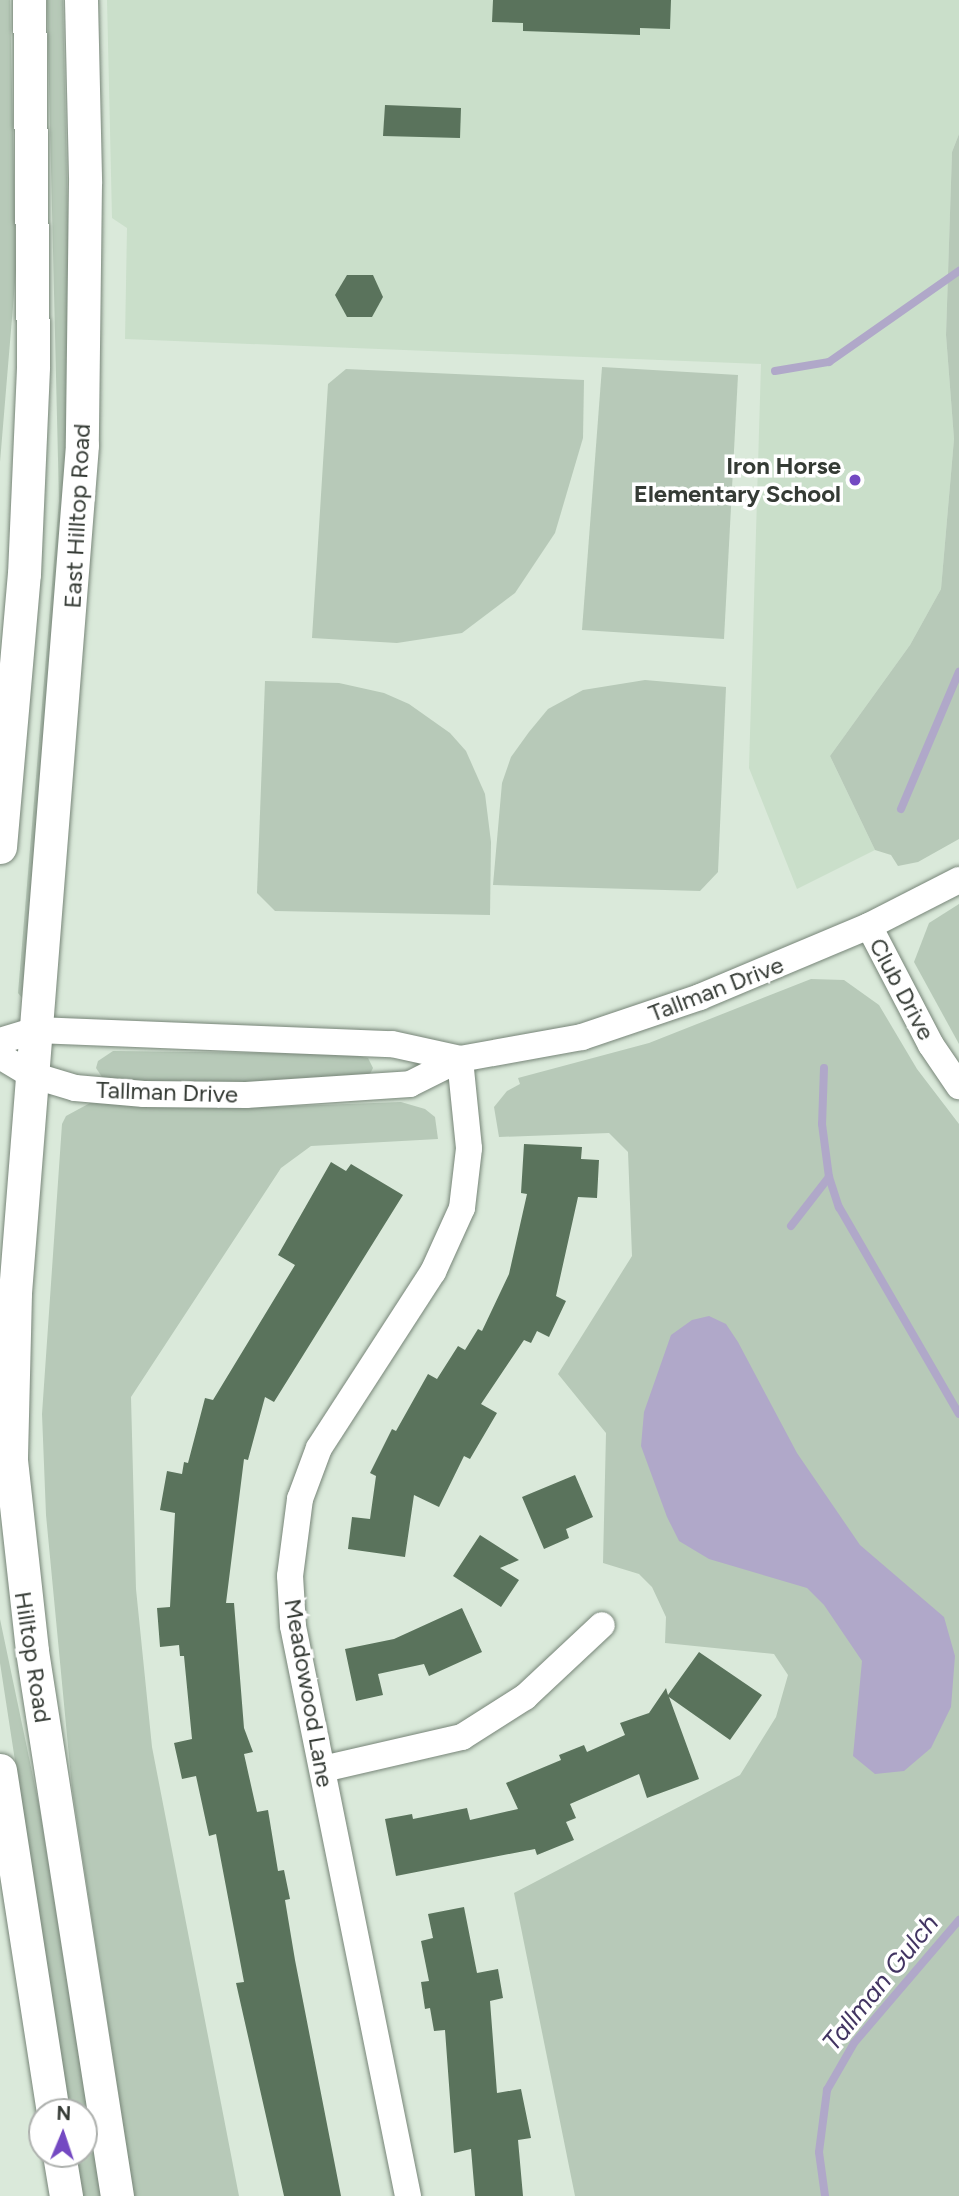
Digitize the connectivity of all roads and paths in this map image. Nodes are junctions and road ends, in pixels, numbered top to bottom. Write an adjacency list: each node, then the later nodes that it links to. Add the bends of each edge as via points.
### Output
1 (29, 0): 3 (main road, East Hilltop Road, via 32,405 24,574)
2 (81, 0): 6 (main road, East Hilltop Road, via 85,183 82,445)
3 (0, 847)
4 (959, 880): 5 (street, Tallman Drive)
5 (869, 926): 9 (street, Tallman Drive, via 768,971 613,1027 546,1045); 11 (street, Club Drive, via 931,1045)
6 (36, 1030): 7 (street, Tallman Drive); 9 (street, Tallman Drive, via 392,1045); 10 (main road, Hilltop Road)
7 (0, 1041)
8 (0, 1056): 10 (street, Tallman Drive)
9 (460, 1059): 10 (street, Tallman Drive, via 410,1084 258,1095 98,1091); 13 (street, Meadowood Lane, via 468,1169 455,1227 433,1272 328,1430 305,1483 295,1525 290,1576 293,1626)
10 (32, 1075): 18 (main road, Hilltop Road, via 12,1356 14,1497 32,1651)
11 (959, 1086)
12 (602, 1625): 13 (street, via 526,1697 463,1737)
13 (323, 1769): 19 (street, Meadowood Lane)
14 (0, 1770): 15 (main road)
15 (51, 2098)
16 (61, 2168): 17 (main road)
17 (66, 2196)
18 (117, 2196)
19 (408, 2196)

